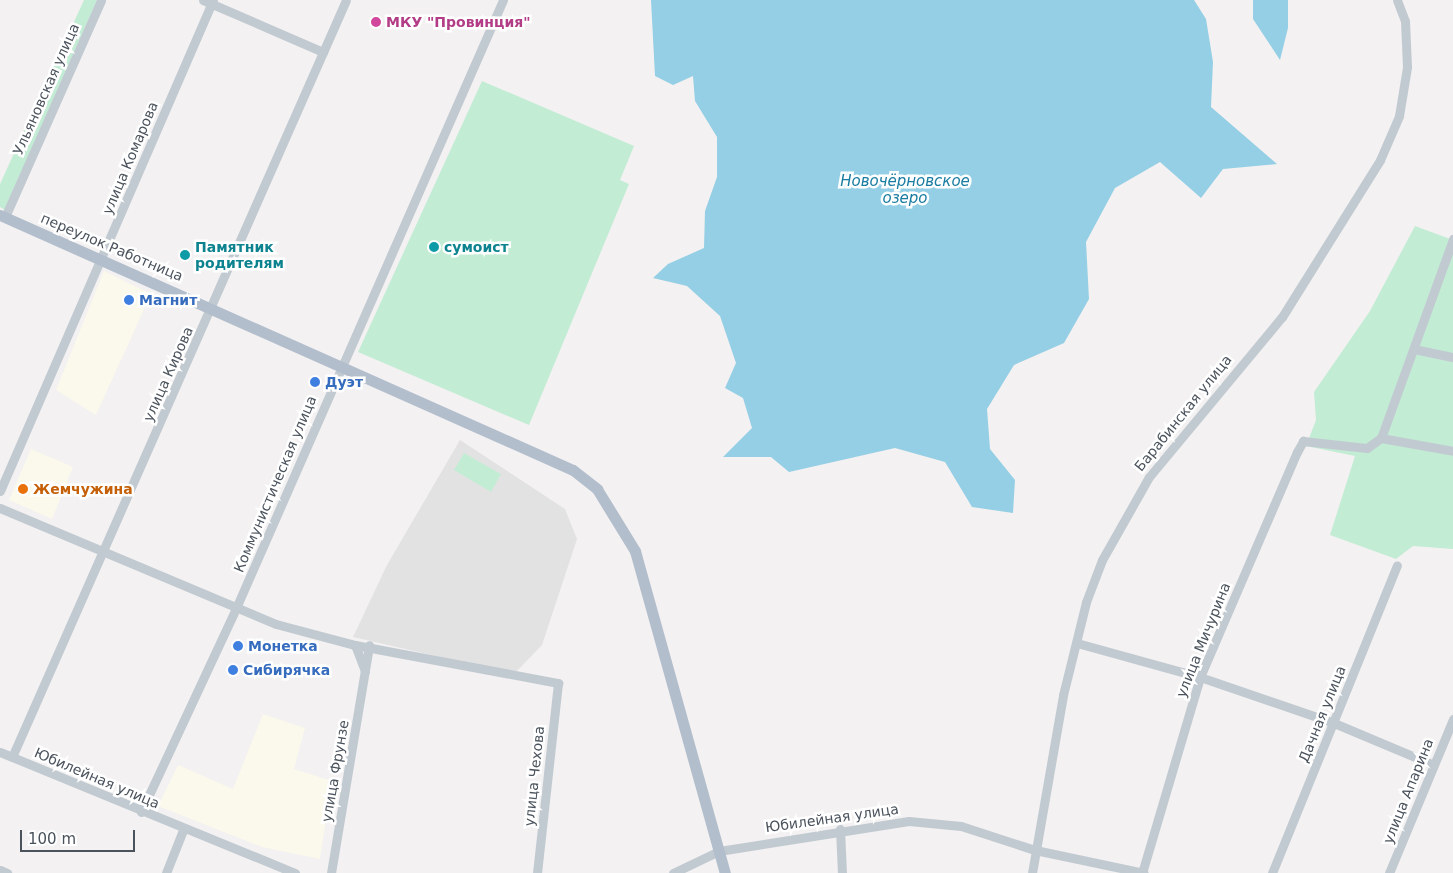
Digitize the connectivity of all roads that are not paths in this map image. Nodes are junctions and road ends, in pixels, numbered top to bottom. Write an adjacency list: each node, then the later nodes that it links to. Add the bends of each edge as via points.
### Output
1 (101, 0): 7 (street, Ульяновская улица)
2 (346, 0): 6 (street, улица Кирова)
3 (503, 0): 14 (street, Коммунистическая улица)
4 (1397, 0): 22 (street, Барабинская улица, via 1404,21 1407,67 1400,116 1380,160 1282,316 1218,388 1128,507 1095,576)
5 (209, 1): 6 (street); 9 (street, улица Комарова)
6 (323, 52): 11 (street, улица Кирова)
7 (3, 216): 9 (main road, переулок Работница)
8 (1453, 239): 10 (street)
9 (102, 258): 11 (main road, переулок Работница); 17 (street, улица Комарова)
10 (1449, 266): 12 (street)
11 (212, 306): 14 (main road, переулок Работница); 19 (street, улица Кирова)
12 (1414, 350): 13 (street); 15 (street)
13 (1453, 357)
14 (342, 364): 21 (street, Коммунистическая улица); 36 (main road, переулок Работница, via 573,470 597,489 635,551)
15 (1381, 438): 16 (street); 26 (street, улица Мичурина, via 1367,448 1303,441)
16 (1453, 451)
17 (0, 491)
18 (0, 508): 19 (street)
19 (104, 552): 21 (street); 30 (street, улица Кирова)
20 (1397, 565): 28 (street, Дачная улица)
21 (236, 608): 23 (street, via 276,624); 32 (street, Коммунистическая улица)
22 (1077, 643): 26 (street); 35 (street, Барабинская улица)
23 (355, 645): 24 (street); 25 (street)
24 (369, 645): 25 (street, улица Фрунзе); 42 (street, улица Чехова, via 558,682)
25 (366, 674): 41 (street, улица Фрунзе)
26 (1200, 677): 28 (street); 47 (street, улица Мичурина)
27 (1453, 719): 31 (street, улица Апарина)
28 (1334, 723): 31 (street); 48 (street, Дачная улица)
29 (0, 752): 30 (street, Юбилейная улица)
30 (12, 757): 32 (street, Юбилейная улица)
31 (1434, 765): 49 (street, улица Апарина)
32 (141, 812): 34 (street, Юбилейная улица)
33 (840, 829): 35 (street, Юбилейная улица, via 926,823 961,826); 36 (street, Юбилейная улица); 45 (street)
34 (182, 830): 39 (street); 40 (street, Юбилейная улица)
35 (1035, 850): 46 (street, Барабинская улица); 47 (street, Юбилейная улица)
36 (719, 851): 43 (street, Юбилейная улица); 44 (main road, переулок Работница)
37 (0, 870): 38 (street)
38 (7, 873)
39 (166, 873)
40 (294, 873)
41 (331, 873)
42 (537, 873)
43 (673, 873)
44 (725, 873)
45 (842, 873)
46 (1032, 873)
47 (1143, 873)
48 (1272, 873)
49 (1389, 873)

